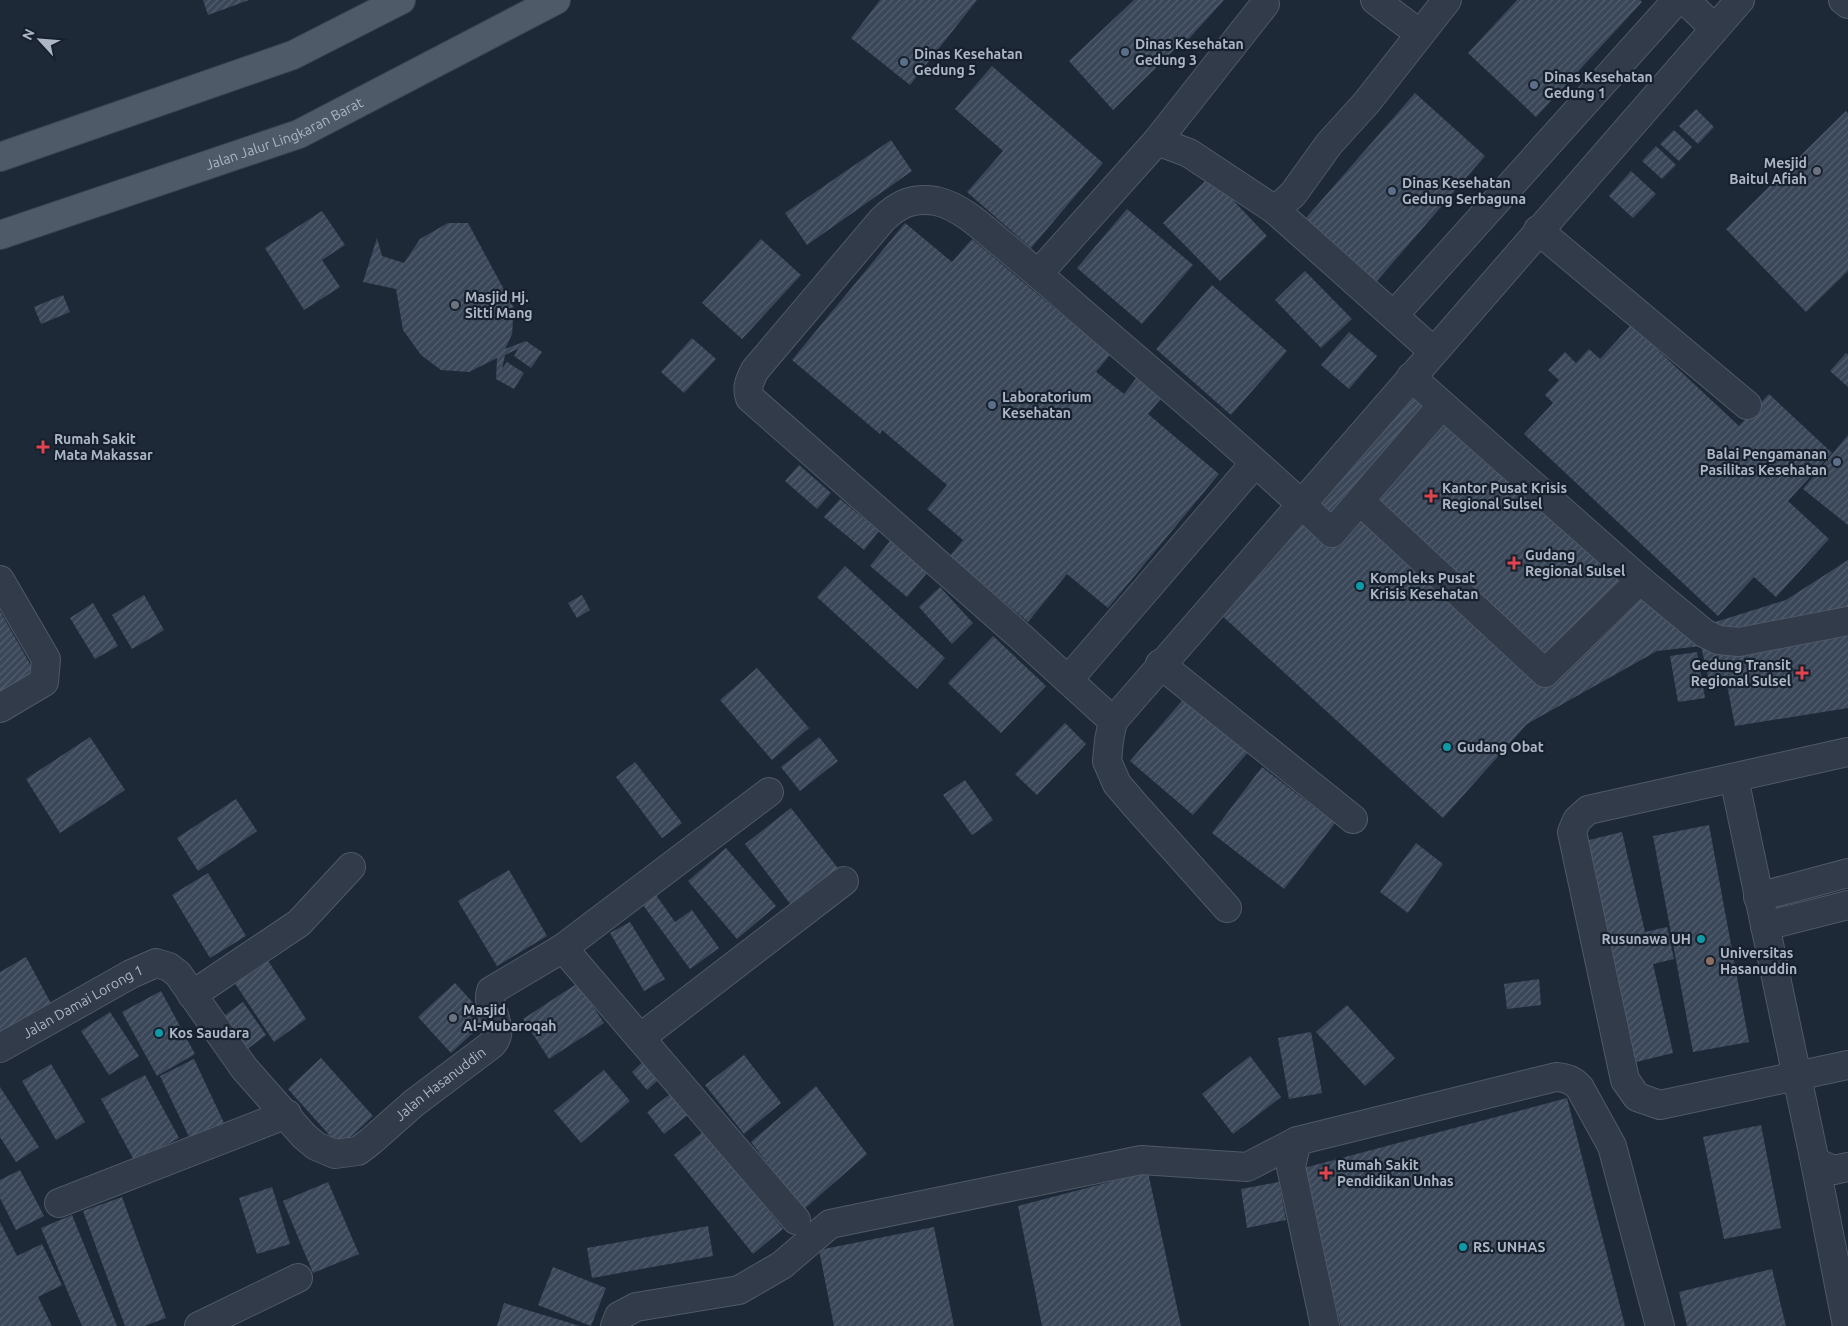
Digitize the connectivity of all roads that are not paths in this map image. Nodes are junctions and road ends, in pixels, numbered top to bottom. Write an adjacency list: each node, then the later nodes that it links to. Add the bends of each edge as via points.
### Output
1 (401, 0): 14 (main road, via 294,55)
2 (556, 0): 17 (main road, Jalan Jalur Lingkaran Barat, via 299,134)
3 (1375, 0): 12 (street)
4 (1447, 0): 12 (street)
5 (1677, 0): 19 (street)
6 (1685, 0): 11 (street)
7 (1740, 0): 11 (street)
8 (1844, 0): 10 (street)
9 (1265, 4): 13 (street)
10 (1848, 4)
11 (1714, 28): 16 (street)
12 (1420, 34): 15 (street, via 1367,102 1329,144 1293,194)
13 (1157, 141): 15 (street, via 1189,153); 18 (street)
14 (0, 157)
15 (1275, 210): 19 (street)
16 (1538, 230): 20 (street); 23 (street)
17 (0, 235)
18 (1038, 274): 24 (street); 31 (street, via 970,218 937,202 909,201 894,208 869,235 755,370 748,391 750,398)
19 (1394, 315): 20 (street)
20 (1433, 351): 21 (street)
21 (1411, 377): 22 (street); 26 (street)
22 (1442, 405): 25 (street); 28 (street)
23 (1748, 405)
24 (1255, 463): 26 (street); 31 (street)
25 (1360, 501): 26 (street, via 1332,534); 28 (street, via 1545,673)
26 (1301, 504): 30 (street)
27 (0, 580): 32 (street, via 46,659 44,682)
28 (1640, 580): 29 (street, via 1696,627 1718,640 1739,642)
29 (1848, 621)
30 (1160, 664): 33 (street); 37 (street)
31 (1068, 680): 33 (street)
32 (0, 708)
33 (1113, 721): 43 (street, via 1107,761 1117,784)
34 (1848, 752): 35 (street)
35 (1734, 778): 41 (street); 51 (street, via 1588,810 1577,820 1572,832 1625,1080 1637,1097 1660,1105)
36 (769, 792): 45 (street)
37 (1353, 819)
38 (351, 867): 47 (street, via 299,923)
39 (1848, 873): 41 (street)
40 (844, 881): 48 (street)
41 (1758, 896): 44 (street)
42 (1848, 905): 44 (street)
43 (1228, 908)
44 (1765, 926): 51 (street)
45 (563, 948): 48 (street); 52 (street, Jalan Hasanuddin, via 493,989 490,997 498,1032 495,1042 358,1150 335,1154 322,1149 304,1136)
46 (168, 966): 47 (street, Jalan Hasanuddin, via 178,974); 49 (street, Jalan Damai Lorong 1, via 151,964)
47 (192, 995): 52 (street, Jalan Hasanuddin, via 244,1068)
48 (640, 1038): 56 (street)
49 (0, 1048)
50 (1848, 1065): 51 (street)
51 (1796, 1077): 54 (street)
52 (287, 1114): 55 (street)
53 (1297, 1142): 60 (street, via 1247,1167 1141,1160 830,1224 782,1265 739,1290 636,1307 619,1316); 61 (street, via 1291,1167); 62 (street, via 1556,1077 1575,1082 1612,1146)
54 (1832, 1167): 57 (street); 63 (street)
55 (60, 1203)
56 (796, 1220)
57 (1848, 1236)
58 (298, 1278): 59 (street)
59 (199, 1326)
60 (615, 1326)
61 (1325, 1326)
62 (1660, 1326)
63 (1847, 1326)

